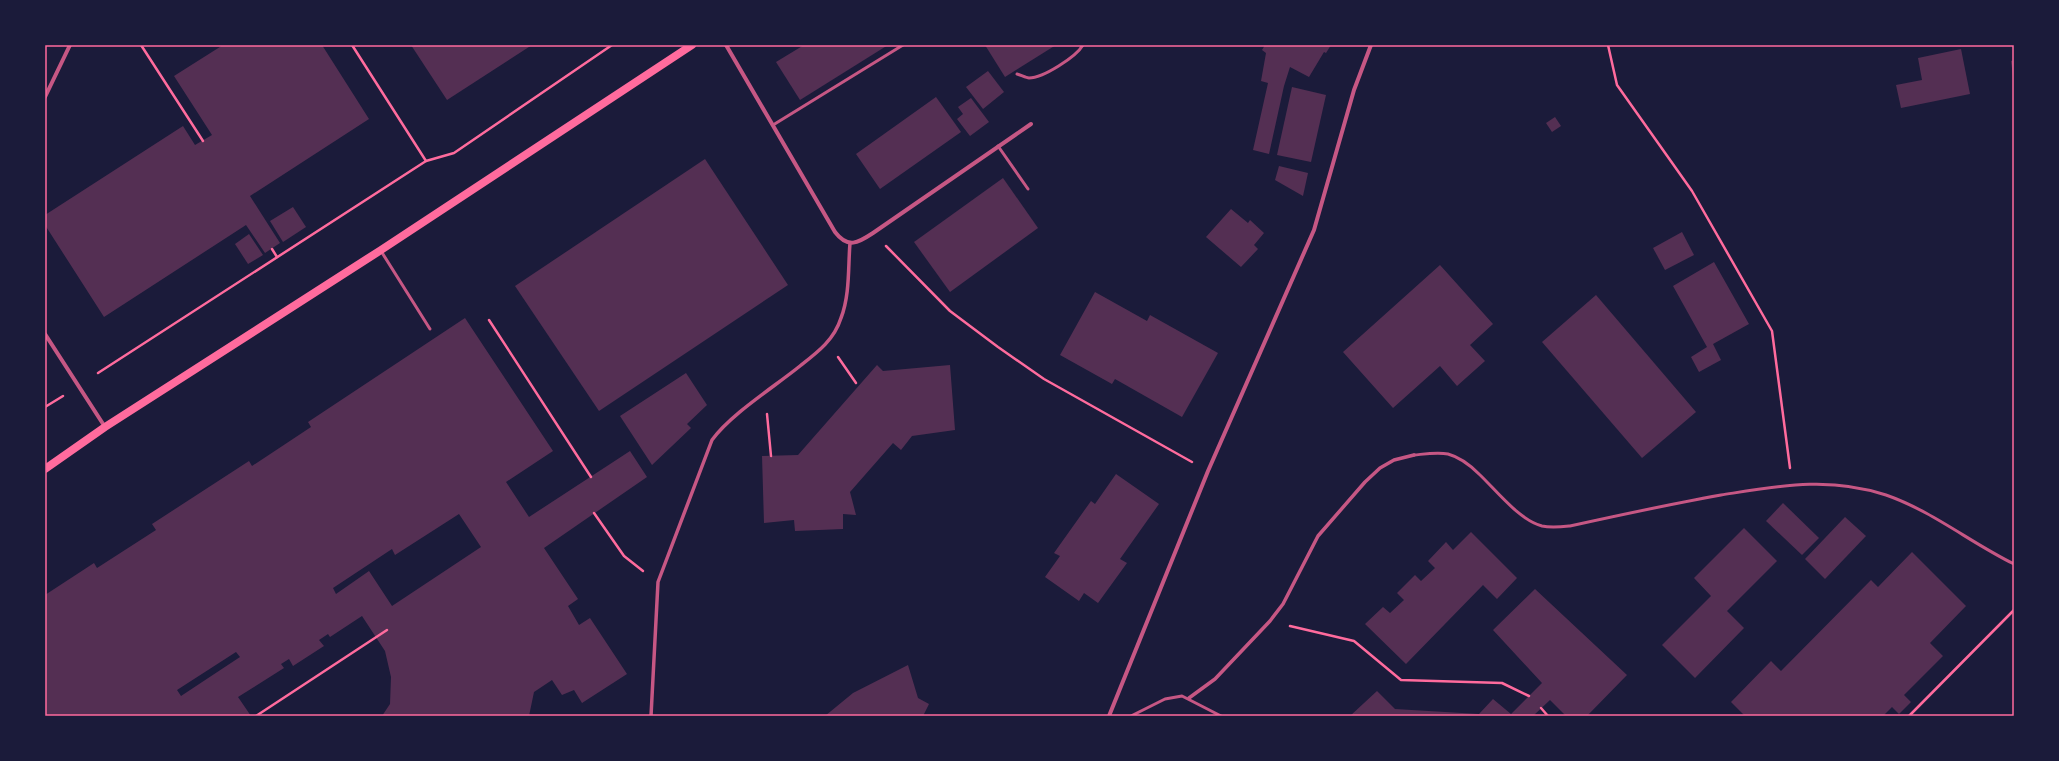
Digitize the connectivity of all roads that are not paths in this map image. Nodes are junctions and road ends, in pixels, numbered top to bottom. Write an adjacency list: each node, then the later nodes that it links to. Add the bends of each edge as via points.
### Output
1 (70, 45): 8 (street)
2 (692, 45): 14 (main road)
3 (726, 45): 10 (street)
4 (903, 45): 10 (lane)
5 (1083, 45): 7 (lane, via 1068,60 1038,76 1029,78)
6 (1371, 45): 23 (street, via 1354,90 1314,230 1208,471)
7 (1017, 74)
8 (45, 97)
9 (1031, 124): 11 (street)
10 (773, 125): 13 (street, via 835,232 843,241)
11 (998, 146): 12 (lane); 13 (street, via 861,240)
12 (1028, 189)
13 (850, 243): 22 (street, via 844,308 841,320 828,344 743,411 712,440 658,582)
14 (380, 250): 15 (lane); 17 (main road)
15 (430, 329)
16 (45, 334): 17 (street)
17 (105, 428): 19 (main road)
18 (1414, 455): 20 (lane, via 1448,454 1463,461 1521,515 1532,522 1553,527 1570,526 1680,503 1792,484 1860,488 1920,510); 21 (street, via 1394,460 1380,468 1365,482 1318,536 1283,604 1270,621 1215,679)
19 (45, 469)
20 (2014, 564)
21 (1189, 698): 24 (lane, via 1182,696 1165,700); 25 (lane)
22 (651, 716)
23 (1109, 716)
24 (1131, 716)
25 (1221, 716)

